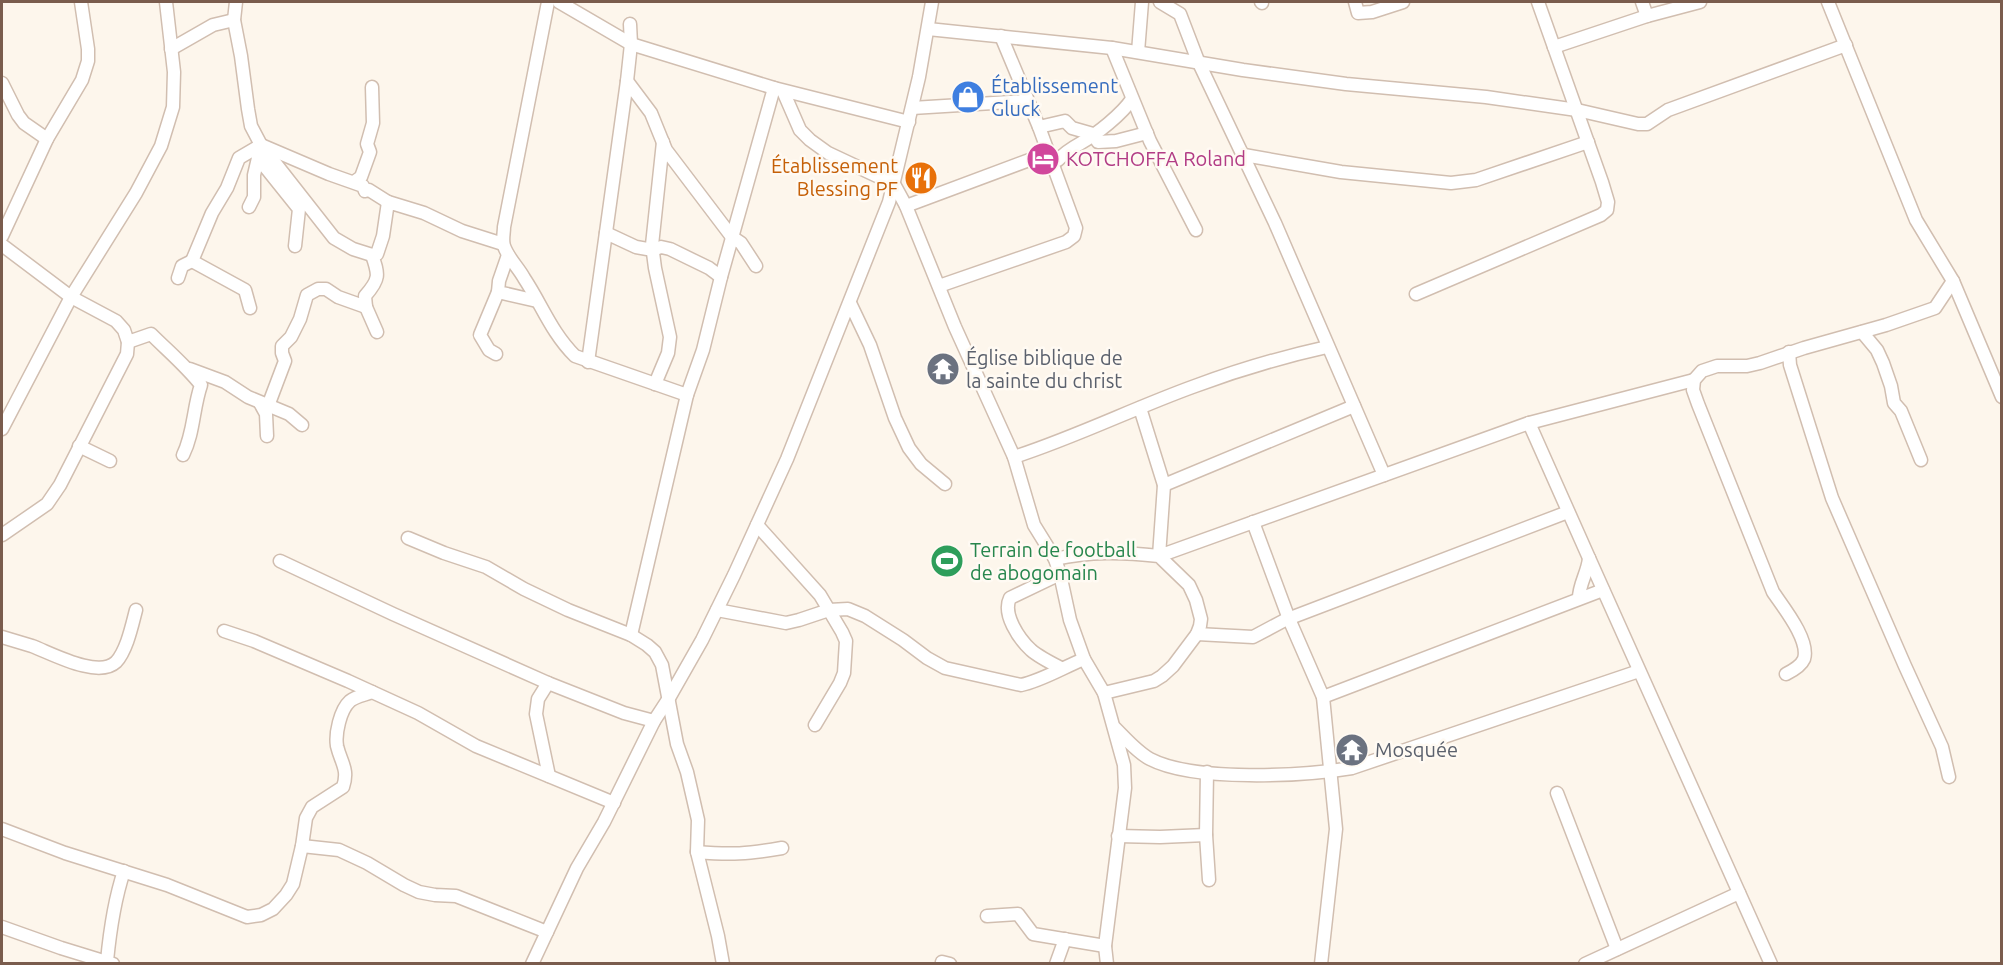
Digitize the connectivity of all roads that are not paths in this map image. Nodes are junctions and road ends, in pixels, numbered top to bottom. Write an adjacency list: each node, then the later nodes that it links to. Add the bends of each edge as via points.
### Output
1 (81, 2): 39 (street, via 88,61 82,80)
2 (166, 2): 24 (street)
3 (236, 2): 16 (street)
4 (548, 2): 57 (street, via 504,228)
5 (559, 2): 20 (street)
6 (932, 2): 18 (street)
7 (1142, 2): 25 (street)
8 (1160, 2): 26 (street, via 1180,14)
9 (1355, 2): 10 (street, via 1358,13)
10 (1403, 2)
11 (1538, 2): 22 (street)
12 (1642, 2): 15 (street)
13 (1700, 2): 15 (street)
14 (1828, 2): 21 (street)
15 (1647, 16): 22 (street)
16 (234, 20): 24 (street, via 213,25); 42 (street, via 251,126)
17 (630, 24): 20 (street)
18 (928, 29): 19 (street); 33 (street)
19 (1001, 36): 23 (street); 32 (street)
20 (631, 44): 27 (street); 30 (street)
21 (1845, 45): 34 (street, via 1668,110 1647,124); 64 (street, via 1916,220)
22 (1554, 47): 34 (street)
23 (1112, 48): 25 (street); 31 (street)
24 (171, 49): 68 (street, via 172,107 161,146)
25 (1138, 52): 26 (street)
26 (1198, 61): 34 (street, via 1346,84); 44 (street)
27 (627, 81): 40 (street, via 651,113); 52 (street)
28 (2, 83): 39 (street, via 24,123)
29 (372, 87): 46 (street, via 370,152 362,177)
30 (778, 89): 35 (street); 47 (street, via 800,130 810,140 828,153); 54 (street)
31 (1132, 99): 37 (street); 38 (street, via 1123,112)
32 (1028, 100): 33 (street); 36 (street)
33 (912, 108): 35 (street)
34 (1577, 110): 41 (street)
35 (909, 122): 47 (street)
36 (1039, 127): 38 (street, via 1065,122); 43 (street)
37 (1147, 133): 38 (street, via 1098,142); 51 (street)
38 (1093, 134): 43 (street, via 1058,160)
39 (46, 139): 53 (street)
40 (663, 142): 54 (street); 58 (street)
41 (1588, 142): 44 (street, via 1476,180 1451,183 1341,172); 67 (street, via 1608,202 1607,210)
42 (261, 145): 45 (street); 46 (street); 59 (street, via 334,238); 60 (street, via 239,158)
43 (1048, 153): 49 (street); 65 (street, via 1076,228 1074,236)
44 (1244, 155): 77 (street)
45 (258, 158): 50 (street, via 254,197); 56 (street, via 299,209)
46 (354, 182): 48 (street)
47 (894, 184): 49 (street); 70 (street)
48 (388, 202): 57 (street, via 424,213); 59 (street, via 383,236 377,254)
49 (906, 206): 65 (street)
50 (249, 207)
51 (1196, 230)
52 (606, 233): 58 (street); 81 (street)
53 (2, 236)
54 (732, 237): 61 (street, via 741,243); 62 (street)
55 (2, 246): 68 (street)
56 (294, 246)
57 (506, 249): 66 (street); 69 (street)
58 (653, 250): 62 (street, via 670,249); 84 (street, via 670,337)
59 (372, 255): 71 (street, via 378,272 376,284 366,296)
60 (192, 261): 63 (street, via 182,266); 72 (street, via 245,290)
61 (756, 266)
62 (721, 277): 85 (street)
63 (178, 278)
64 (1953, 281): 73 (street, via 1935,308); 86 (street)
65 (939, 286): 96 (street)
66 (498, 292): 69 (street); 80 (street, via 480,335)
67 (1416, 294)
68 (71, 297): 76 (street, via 116,321); 92 (street)
69 (537, 301): 81 (street, via 566,346)
70 (850, 303): 100 (street, via 909,448); 104 (street)
71 (366, 307): 74 (street); 87 (street, via 326,289 307,295 300,319 282,346 285,361)
72 (250, 308)
73 (1886, 326): 75 (street); 78 (street)
74 (378, 332)
75 (1862, 332): 78 (street); 79 (street)
76 (128, 342): 82 (street, via 151,334); 94 (street, via 127,354)
77 (1328, 347): 88 (street); 89 (street, via 1262,363)
78 (1877, 350): 97 (street, via 1894,404 1901,411)
79 (1789, 352): 83 (street, via 1753,365 1717,366 1702,371); 139 (street, via 1832,498 1942,747)
80 (496, 354)
81 (588, 362): 84 (street)
82 (189, 369): 87 (street, via 225,382); 95 (street, via 201,385 190,441)
83 (1694, 380): 90 (street); 125 (street, via 1698,404 1773,592 1789,613 1804,645 1804,659)
84 (655, 384): 85 (street)
85 (687, 395): 120 (street)
86 (2001, 397)
87 (264, 404): 91 (street, via 289,414); 93 (street)
88 (1354, 406): 99 (street); 101 (street)
89 (1140, 408): 96 (street); 101 (street)
90 (1529, 423): 99 (street); 102 (street)
91 (302, 425)
92 (2, 429)
93 (267, 436)
94 (79, 446): 98 (street); 105 (street, via 47,504)
95 (183, 455)
96 (1014, 457): 109 (street, via 1034,525)
97 (1921, 460)
98 (110, 461)
99 (1384, 475): 103 (street)
100 (945, 484)
101 (1164, 486): 107 (street)
102 (1568, 512): 108 (street); 117 (street)
103 (1253, 522): 107 (street); 117 (street)
104 (757, 525): 115 (street); 116 (street, via 810,582)
105 (2, 535)
106 (408, 538): 120 (street, via 486,567 568,610)
107 (1159, 556): 109 (street, via 1105,552); 119 (street, via 1189,585 1201,619)
108 (1589, 558): 112 (street); 113 (street)
109 (1054, 559): 111 (street)
110 (280, 561): 126 (street)
111 (1060, 574): 122 (street); 123 (street, via 1015,595 1007,604 1008,616 1031,651)
112 (1603, 590): 113 (street); 124 (street)
113 (1580, 598): 129 (street)
114 (136, 610): 121 (street, via 128,640 116,661 107,667 70,662)
115 (717, 610): 116 (street, via 786,623); 130 (street)
116 (829, 610): 123 (street, via 848,609 865,616 945,668 1021,685); 132 (street, via 846,641 844,673)
117 (1289, 619): 119 (street, via 1253,637); 129 (street)
118 (225, 631): 127 (street)
119 (1197, 634): 128 (street, via 1162,676)
120 (631, 635): 130 (street, via 656,652)
121 (2, 637)
122 (1084, 659): 123 (street); 128 (street)
123 (1061, 668)
124 (1639, 671): 136 (street, via 1352,768); 150 (street)
125 (1786, 674)
126 (548, 683): 131 (street, via 624,714); 138 (street, via 538,699 536,714)
127 (372, 692): 138 (street, via 476,746); 145 (street, via 348,703 341,715 336,743 346,778 337,793 312,807 306,818)
128 (1104, 693): 133 (street)
129 (1323, 697): 136 (street)
130 (669, 698): 131 (street); 147 (street, via 698,820)
131 (654, 721): 141 (street)
132 (815, 725)
133 (1115, 728): 134 (street); 135 (street)
134 (1150, 759): 135 (street); 137 (street, via 1181,770)
135 (1124, 765): 144 (street)
136 (1332, 771): 137 (street, via 1270,775); 162 (street, via 1336,829)
137 (1207, 772): 143 (street)
138 (549, 776): 141 (street)
139 (1949, 777)
140 (1557, 793): 156 (street)
141 (614, 803): 153 (street)
142 (2, 829): 148 (street)
143 (1206, 835): 144 (street); 149 (street)
144 (1118, 836): 155 (street)
145 (302, 846): 148 (street, via 293,884 285,895 273,909 247,917); 153 (street, via 339,850 419,892 456,896)
146 (782, 848): 147 (street, via 746,855)
147 (697, 852): 159 (street)
148 (124, 871): 157 (street, via 111,924)
149 (1209, 880)
150 (1739, 893): 156 (street); 164 (street)
151 (987, 916): 154 (street, via 1018,914 1033,934)
152 (2, 927): 157 (street)
153 (547, 932): 158 (street)
154 (1065, 939): 155 (street); 160 (street)
155 (1105, 946): 161 (street)
156 (1617, 949): 163 (street)
157 (110, 962)
158 (532, 963)
159 (723, 963)
160 (1056, 963)
161 (1107, 963)
162 (1322, 963)
163 (1585, 963)
164 (1771, 963)

